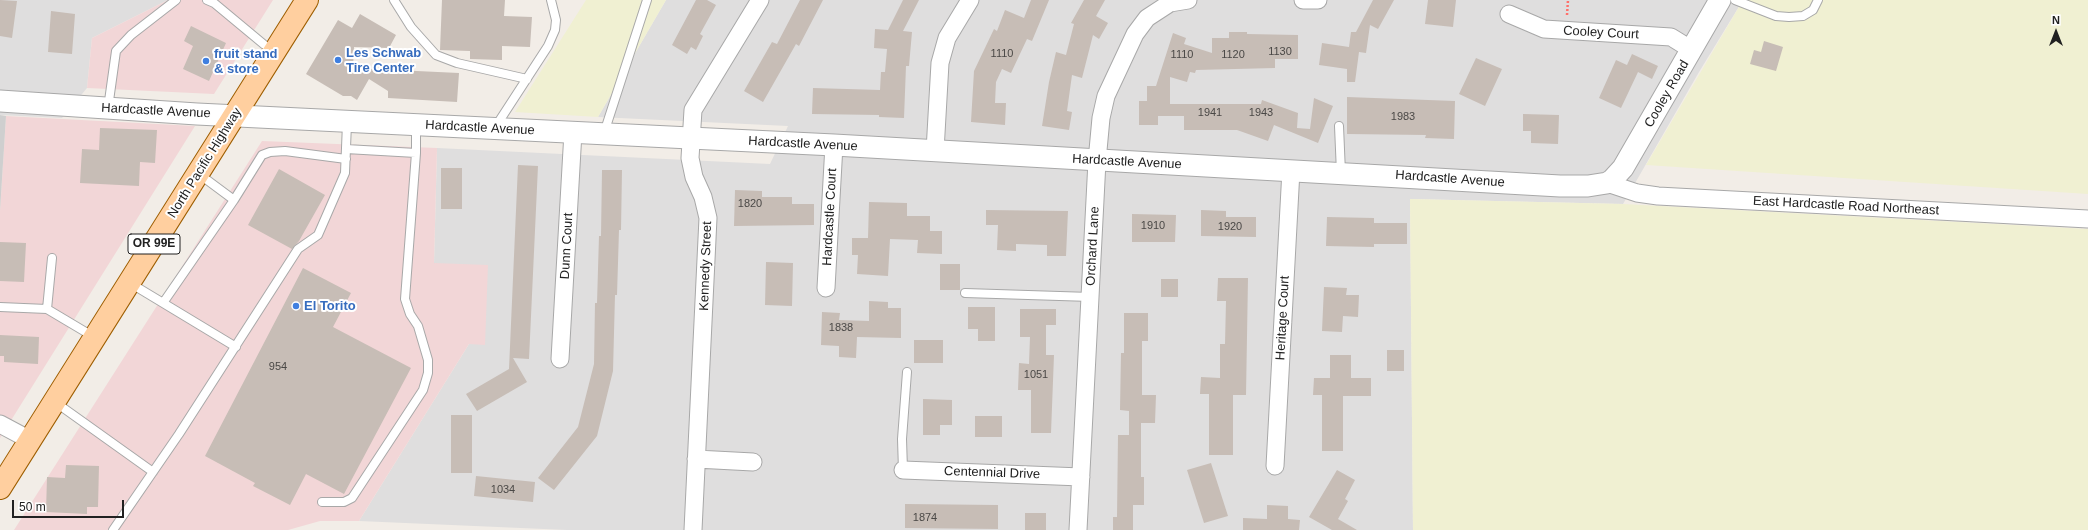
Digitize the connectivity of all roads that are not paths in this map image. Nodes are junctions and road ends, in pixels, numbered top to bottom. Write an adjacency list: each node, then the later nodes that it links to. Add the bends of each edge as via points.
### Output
1 (176, 0): 20 (lane, via 131,35 116,51)
2 (207, 0): 17 (lane)
3 (307, 0): 17 (main road, North Pacific Highway / OR 99E)
4 (394, 0): 18 (lane, via 411,27 436,54 464,65)
5 (552, 0): 18 (lane, via 555,30)
6 (647, 0): 27 (lane)
7 (760, 0): 28 (street, Kennedy Street, via 695,104)
8 (970, 0): 31 (street, via 947,38 940,64)
9 (1188, 0): 34 (street, Orchard Lane, via 1170,3 1147,18 1135,34 1106,96)
10 (1303, 0): 11 (street)
11 (1318, 0)
12 (1720, 0): 16 (street, Cooley Road)
13 (1735, 0): 14 (lane, via 1776,16 1789,17 1803,16 1813,10)
14 (1818, 0)
15 (1509, 14): 16 (street, Cooley Court, via 1544,29 1671,37)
16 (1692, 50): 38 (street, Cooley Road, via 1630,159 1618,175)
17 (274, 52): 21 (main road, North Pacific Highway / OR 99E)
18 (527, 79): 25 (lane)
19 (0, 101): 20 (street, Hardcastle Avenue)
20 (108, 108): 21 (street, Hardcastle Avenue)
21 (235, 115): 22 (street, Hardcastle Avenue); 37 (main road, North Pacific Highway / OR 99E)
22 (347, 121): 23 (street, Hardcastle Avenue); 30 (lane)
23 (416, 124): 25 (street, Hardcastle Avenue); 32 (lane)
24 (1339, 126): 36 (lane)
25 (495, 128): 26 (street, Hardcastle Avenue)
26 (573, 132): 27 (street, Hardcastle Avenue); 51 (street, Dunn Court)
27 (604, 134): 28 (street, Hardcastle Avenue)
28 (690, 139): 29 (street, Hardcastle Avenue); 56 (street, Kennedy Street, via 694,177 704,197 708,218)
29 (834, 146): 31 (street, Hardcastle Avenue); 43 (street, Hardcastle Court)
30 (346, 149): 32 (lane); 33 (lane)
31 (935, 151): 34 (street, Hardcastle Avenue)
32 (416, 153): 63 (lane, via 405,299 410,314 418,326 428,360 428,373 423,390 352,498 334,503)
33 (346, 159): 39 (lane, via 285,151 270,152 262,155); 50 (lane, via 345,173 318,235 298,249)
34 (1097, 161): 35 (street, Hardcastle Avenue); 45 (street, Orchard Lane)
35 (1291, 170): 36 (street, Hardcastle Avenue); 58 (street, Heritage Court)
36 (1341, 173): 38 (street, Hardcastle Avenue, via 1560,186)
37 (198, 174): 39 (lane); 42 (main road, North Pacific Highway / OR 99E)
38 (1606, 183): 40 (street, East Hardcastle Road Northeast, via 1637,193 1658,196)
39 (234, 200): 46 (lane)
40 (2088, 219)
41 (52, 258): 48 (lane)
42 (130, 282): 46 (lane); 49 (main road, North Pacific Highway / OR 99E)
43 (826, 288)
44 (965, 293): 45 (lane)
45 (1091, 297): 61 (street, Orchard Lane)
46 (163, 303): 50 (lane)
47 (0, 307): 48 (lane)
48 (47, 309): 49 (lane)
49 (95, 337): 53 (main road, North Pacific Highway / OR 99E)
50 (236, 347): 60 (lane)
51 (560, 359)
52 (907, 372): 59 (lane, via 902,439)
53 (54, 402): 55 (main road, North Pacific Highway / OR 99E); 60 (lane)
54 (0, 424): 55 (street)
55 (30, 440): 62 (main road, North Pacific Highway / OR 99E)
56 (696, 459): 57 (street); 65 (street, Kennedy Street)
57 (753, 462)
58 (1274, 466)
59 (903, 470): 61 (street, Centennial Drive)
60 (152, 472): 64 (lane)
61 (1081, 476): 66 (street, Orchard Lane)
62 (0, 488)
63 (322, 502)
64 (113, 530)
65 (693, 530)
66 (1078, 530)

